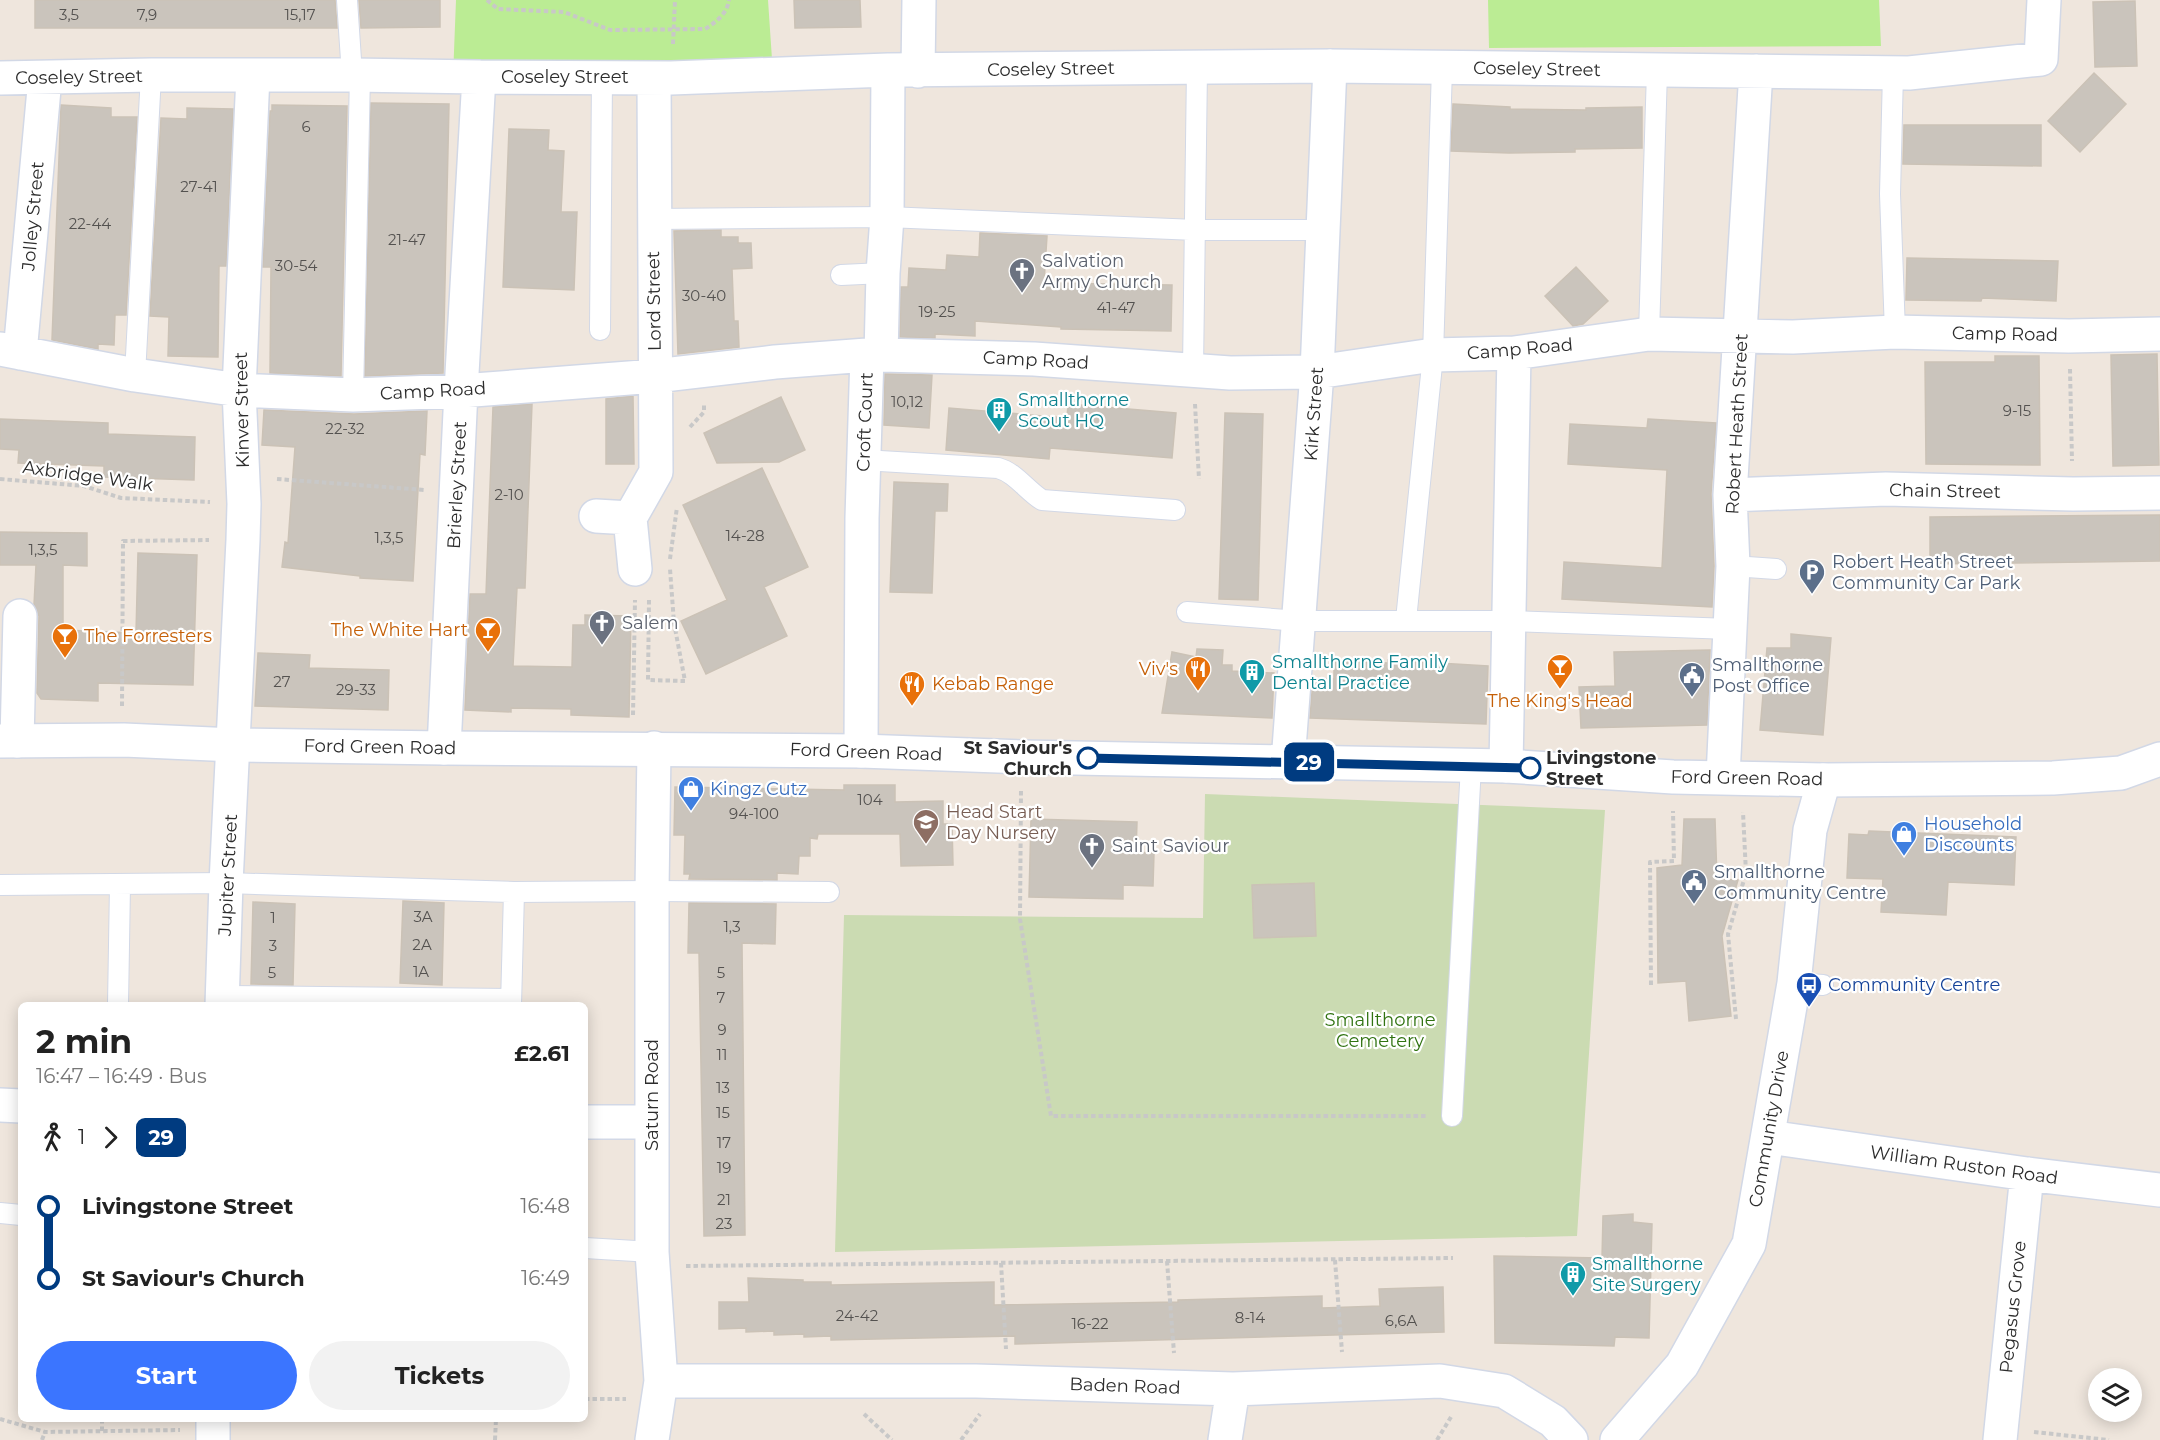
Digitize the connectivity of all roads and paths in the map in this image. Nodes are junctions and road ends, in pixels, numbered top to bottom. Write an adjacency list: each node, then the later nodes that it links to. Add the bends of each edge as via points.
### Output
1 (347, 0): 17 (lane)
2 (487, 0): 7 (path, via 498,9 564,12 610,30)
3 (675, 0): 7 (path)
4 (729, 0): 7 (path, via 718,21 705,29)
5 (919, 0): 11 (street, Croft Court)
6 (2044, 0): 14 (street, Coseley Street, via 2041,59)
7 (673, 30): 22 (path)
8 (1330, 66): 9 (street, Coseley Street); 10 (street, Coseley Street); 26 (street, Kirk Street)
9 (1197, 68): 11 (street, Coseley Street); 25 (lane)
10 (1442, 68): 12 (street, Coseley Street); 38 (lane)
11 (903, 71): 22 (street, Coseley Street); 23 (street, Croft Court)
12 (1657, 71): 13 (street, Coseley Street); 31 (lane)
13 (1756, 71): 14 (street, Coseley Street); 33 (street, Robert Heath Street)
14 (1893, 73): 30 (lane, via 1890,194)
15 (151, 75): 16 (street, Coseley Street); 21 (street, Coseley Street); 42 (lane)
16 (254, 75): 17 (street, Coseley Street); 44 (street, Kinver Street)
17 (356, 75): 18 (street, Coseley Street); 46 (lane)
18 (479, 77): 19 (street, Coseley Street); 45 (street, Brierley Street)
19 (602, 77): 22 (street, Coseley Street); 29 (lane)
20 (0, 78): 21 (street, Coseley Street)
21 (45, 78): 35 (street, Jolley Street)
22 (662, 78): 24 (street, Lord Street)
23 (887, 217): 24 (lane); 25 (lane); 27 (street, Croft Court)
24 (654, 219): 43 (street, Lord Street)
25 (1196, 230): 26 (lane); 39 (lane)
26 (1325, 230): 41 (street, Kirk Street)
27 (883, 273): 28 (lane); 37 (street, Croft Court)
28 (841, 275)
29 (600, 330)
30 (1895, 332): 33 (street, Camp Road); 34 (street, Camp Road)
31 (1649, 334): 33 (street, Camp Road); 36 (street, Camp Road)
32 (2160, 334): 34 (street, Camp Road)
33 (1741, 336): 55 (street, Robert Heath Street)
34 (2069, 336): 54 (path)
35 (10, 351): 42 (street, Camp Road)
36 (1514, 353): 38 (street, Camp Road); 67 (street)
37 (874, 355): 39 (street, Camp Road, via 1034,359); 40 (street, Camp Road); 48 (street, Croft Court)
38 (1433, 355): 41 (street, Camp Road); 65 (lane)
39 (1193, 370): 41 (street, Camp Road); 50 (path)
40 (706, 371): 43 (street, Camp Road); 47 (path, via 704,412 690,427)
41 (1317, 372): 66 (street, Kirk Street)
42 (135, 375): 44 (street, Camp Road)
43 (655, 376): 45 (street, Camp Road); 59 (street, Lord Street, via 657,472)
44 (239, 390): 46 (street, Camp Road); 51 (street, Kinver Street)
45 (461, 391): 46 (street, Camp Road); 52 (street, Brierley Street)
46 (352, 395)
47 (690, 437)
48 (863, 460): 57 (lane, via 998,468 1011,471 1042,500); 75 (street, Croft Court)
49 (0, 479): 51 (path, Axbridge Walk, via 84,486 121,498)
50 (1199, 479)
51 (243, 490): 52 (path, Axbridge Walk); 60 (street, Kinver Street)
52 (456, 492): 73 (street, Brierley Street)
53 (2160, 493): 54 (street, Chain Street)
54 (2073, 494): 55 (street, Chain Street, via 1886,489)
55 (1731, 495): 61 (street, Robert Heath Street)
56 (678, 501): 62 (path, via 670,558 674,623 685,681 648,680 650,583)
57 (1175, 510)
58 (596, 516): 59 (street)
59 (630, 518): 62 (street)
60 (243, 540): 70 (path, via 123,541); 72 (street, Kinver Street)
61 (1733, 566): 63 (lane); 68 (street, Robert Heath Street)
62 (635, 569): 74 (path)
63 (1776, 569)
64 (1187, 612): 66 (lane)
65 (1406, 620): 66 (lane); 67 (lane)
66 (1299, 621): 78 (street, Kirk Street)
67 (1509, 621): 68 (lane); 80 (street)
68 (1730, 629): 82 (street, Robert Heath Street)
69 (13, 633): 71 (street)
70 (124, 740): 71 (street, Ford Green Road); 72 (street, Ford Green Road)
71 (9, 741)
72 (234, 745): 73 (street, Ford Green Road); 85 (street, Jupiter Street)
73 (444, 748): 74 (street, Ford Green Road)
74 (644, 748): 75 (street, Ford Green Road); 88 (street, Saturn Road)
75 (861, 751): 76 (street, Ford Green Road)
76 (1022, 757): 78 (street, Ford Green Road); 99 (path, via 1020,920 1051,1116)
77 (2160, 759): 83 (street, Ford Green Road, via 2121,773 2053,778)
78 (1288, 762): 79 (street, Ford Green Road)
79 (1471, 766): 80 (street, Ford Green Road); 99 (lane)
80 (1506, 766): 81 (street, Ford Green Road)
81 (1673, 777): 82 (street, Ford Green Road); 91 (path, via 1674,861 1650,862)
82 (1724, 777): 83 (street, Ford Green Road)
83 (1824, 780): 102 (street, Community Drive, via 1810,830 1808,984)
84 (1731, 812): 96 (path, via 1743,812 1746,873 1728,934)
85 (226, 883): 87 (lane); 89 (lane); 92 (street, Jupiter Street)
86 (0, 885): 87 (lane)
87 (120, 885): 94 (lane)
88 (652, 891): 89 (lane); 90 (lane); 101 (street, Saturn Road)
89 (514, 892): 95 (lane)
90 (829, 892)
91 (1651, 985)
92 (223, 1000): 93 (lane)
93 (361, 1001): 95 (lane)
94 (118, 1002)
95 (511, 1002)
96 (1736, 1019)
97 (0, 1105): 98 (street)
98 (18, 1106)
99 (1452, 1116)
100 (588, 1122): 101 (street)
101 (652, 1122): 109 (street, Saturn Road)
102 (1768, 1137): 103 (street, William Ruston Road); 130 (street, Community Drive, via 1749,1244 1682,1365)
103 (2027, 1174): 104 (street, William Ruston Road); 124 (street, Pegasus Grove)
104 (2160, 1190)
105 (0, 1213): 106 (lane)
106 (18, 1215)
107 (588, 1248): 109 (lane)
108 (1453, 1258): 110 (path)
109 (653, 1259): 112 (path); 113 (street, Saturn Road)
110 (1335, 1260): 111 (path); 115 (path)
111 (1167, 1261): 112 (path); 116 (path)
112 (1001, 1263): 114 (path)
113 (661, 1381): 114 (street, Baden Road); 127 (street, Saturn Road)
114 (1008, 1382): 116 (street, Baden Road)
115 (1344, 1385): 117 (street, Baden Road); 129 (street, Baden Road, via 1440,1381 1504,1390 1552,1421)
116 (1176, 1388): 117 (street, Baden Road)
117 (1233, 1389): 128 (street)
118 (0, 1419): 123 (path)
119 (102, 1422): 122 (path)
120 (496, 1422): 126 (path)
121 (213, 1430): 122 (path)
122 (102, 1431): 123 (path)
123 (45, 1432): 125 (path)
124 (2000, 1434): 131 (path)
125 (42, 1440)
126 (495, 1440)
127 (652, 1440)
128 (1225, 1440)
129 (1571, 1440)
130 (1617, 1440)
131 (2109, 1440)

